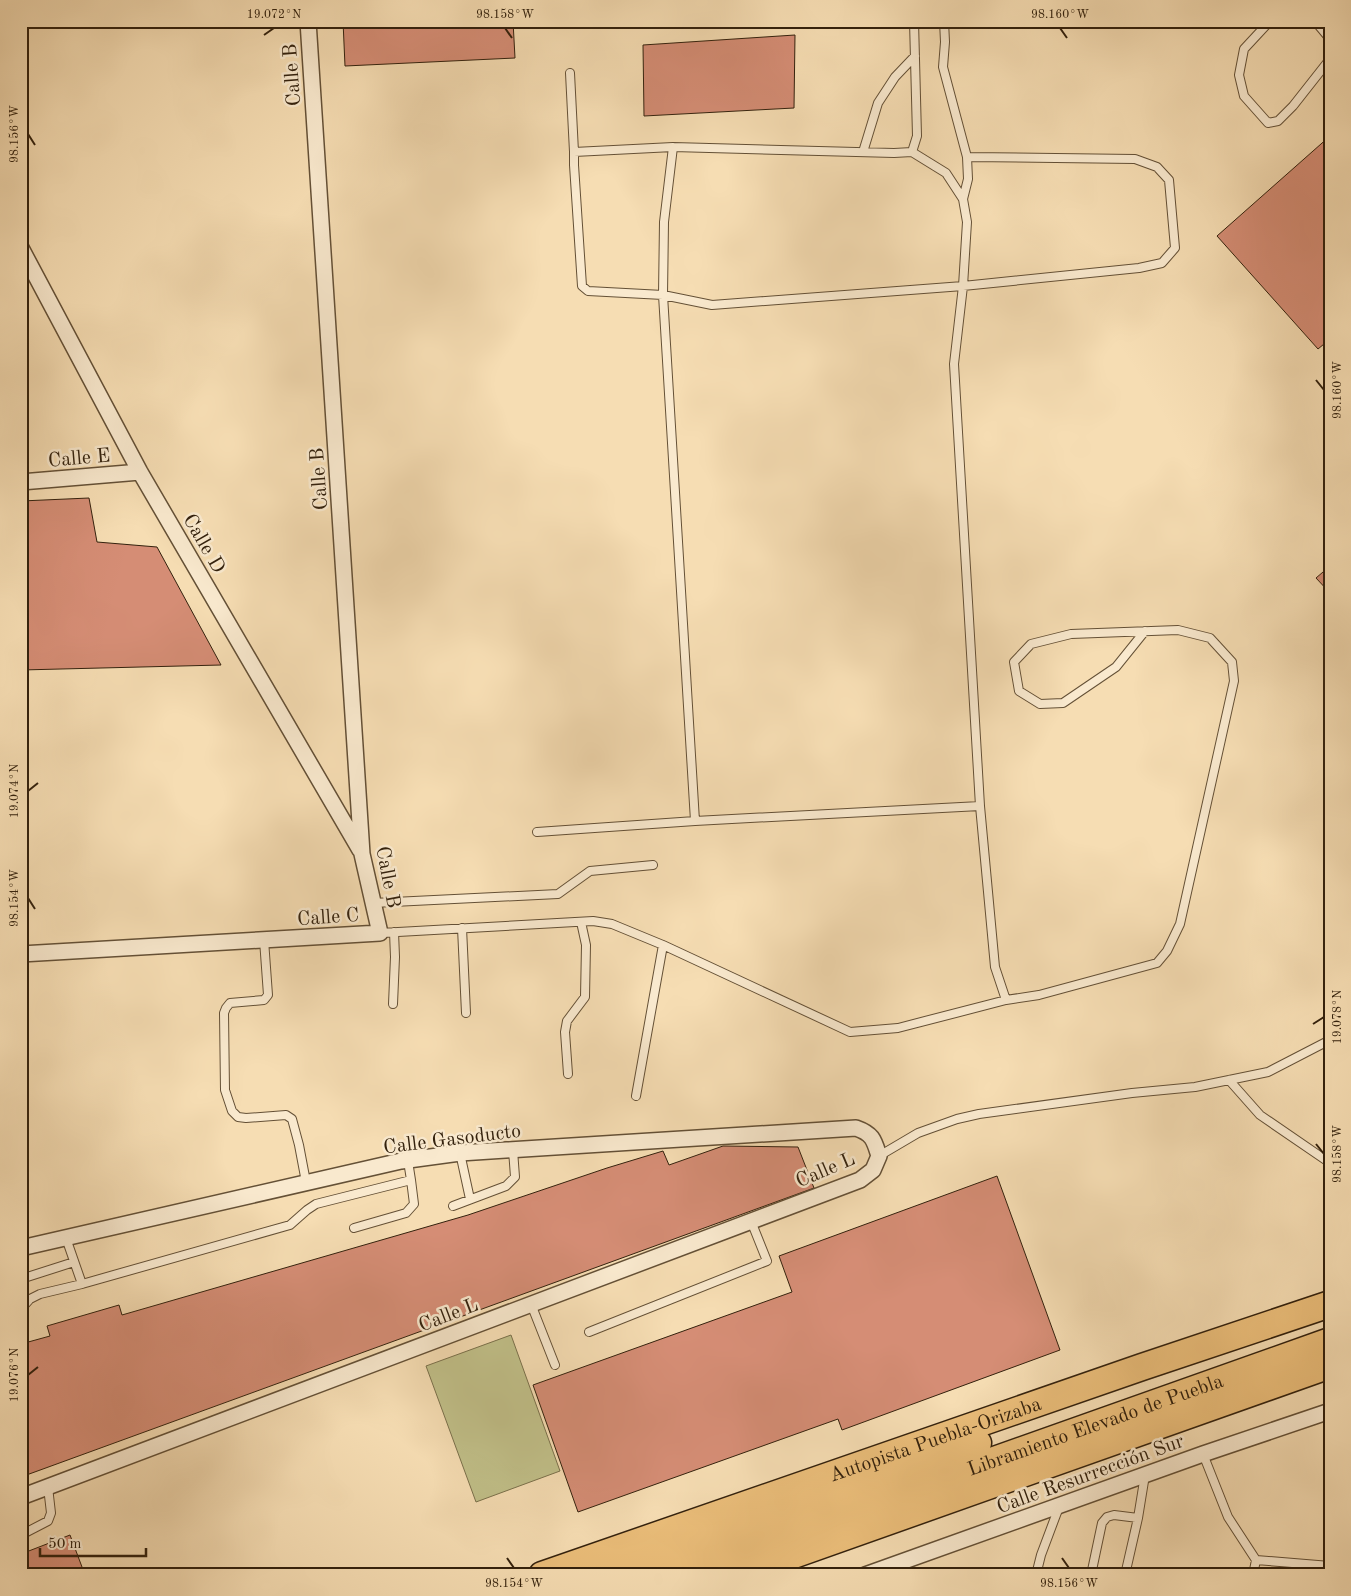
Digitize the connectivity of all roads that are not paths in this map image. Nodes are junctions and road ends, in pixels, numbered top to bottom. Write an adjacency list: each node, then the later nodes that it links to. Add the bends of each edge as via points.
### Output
1 (308, 21): 27 (street, Calle B)
2 (914, 21): 7 (lane)
3 (944, 21): 14 (lane, via 943,67)
4 (1270, 21): 8 (lane, via 1244,48 1239,75 1244,96 1268,123 1278,121 1293,106)
5 (1315, 21): 6 (lane)
6 (1330, 39)
7 (915, 56): 12 (lane, via 895,76 878,103); 13 (lane, via 917,136)
8 (1330, 59)
9 (570, 73): 11 (lane)
10 (673, 147): 11 (lane); 12 (lane); 18 (lane, via 664,222)
11 (574, 152): 18 (lane, via 582,286 588,291)
12 (863, 152): 13 (lane)
13 (912, 152): 15 (lane, via 946,173)
14 (967, 157): 15 (lane, via 968,179); 17 (lane, via 1135,159 1157,167 1169,180 1175,248 1162,263 1140,268)
15 (963, 199): 17 (lane, via 968,222)
16 (21, 248): 21 (street, Calle D)
17 (963, 286): 18 (lane, via 712,305); 24 (lane, via 954,364)
18 (663, 294): 25 (lane)
19 (1330, 416): 20 (lane)
20 (1330, 435)
21 (140, 472): 22 (street, Calle E); 27 (street, Calle D)
22 (21, 482)
23 (1145, 631): 23 (lane, Calle C, via 1071,634 1031,644 1014,662 1019,691 1040,704 1063,703 1116,666); 36 (lane, Calle C, via 1178,630 1210,638 1232,662 1234,681 1180,924 1157,964 1039,995)
24 (980, 806): 25 (lane); 36 (lane, via 995,968)
25 (695, 820): 26 (lane)
26 (537, 832)
27 (362, 854): 29 (street, Calle B)
28 (653, 865): 29 (lane, via 590,871 558,894)
29 (373, 903): 32 (street, Calle B)
30 (581, 922): 31 (lane, Calle C); 34 (lane, Calle C, via 612,924); 40 (lane, via 586,945 585,997 567,1020)
31 (462, 928): 32 (lane, Calle C); 38 (lane)
32 (387, 932): 33 (street, Calle C); 37 (lane, via 395,957)
33 (264, 940): 35 (street, Calle C); 49 (lane, via 268,996 264,1000 230,1003 224,1013 226,1090 232,1111 238,1117 286,1114 292,1119)
34 (662, 945): 36 (lane, Calle C, via 850,1032 898,1028); 42 (lane)
35 (22, 951)
36 (1006, 1000)
37 (394, 1004)
38 (466, 1013)
39 (1330, 1040): 41 (lane, via 1268,1072)
40 (568, 1074)
41 (1229, 1080): 45 (lane, via 1196,1087 978,1114 918,1133); 47 (lane, via 1260,1115)
42 (636, 1096)
43 (513, 1150): 44 (street, Calle Gasoducto); 45 (street, Calle Gasoducto, via 856,1128 868,1132); 50 (lane, via 515,1177 506,1186)
44 (460, 1153): 46 (street, Calle Gasoducto); 50 (lane)
45 (879, 1156): 52 (street, Calle L, via 873,1170 860,1180)
46 (408, 1161): 48 (lane); 49 (street, Calle Gasoducto)
47 (1330, 1163)
48 (410, 1180): 53 (lane, via 414,1204 410,1210); 58 (lane, via 316,1204 290,1225)
49 (306, 1182): 54 (street, Calle Gasoducto)
50 (470, 1199): 51 (lane)
51 (453, 1206)
52 (751, 1220): 60 (street, Calle L); 64 (lane, via 767,1261)
53 (354, 1228)
54 (66, 1238): 55 (street, Calle Gasoducto); 56 (lane)
55 (21, 1248)
56 (74, 1262): 57 (lane); 58 (lane)
57 (21, 1279)
58 (82, 1284): 62 (lane, via 40,1294)
59 (1330, 1286): 68 (highway, via 1193,1332 1165,1347)
60 (531, 1304): 66 (lane); 72 (street, Calle L)
61 (1330, 1304): 68 (highway, Autopista Puebla-Orizaba)
62 (21, 1309)
63 (1330, 1317): 74 (highway, Libramiento Elevado de Puebla, via 1075,1407)
64 (588, 1332)
65 (1330, 1341): 74 (highway, Libramiento Elevado de Puebla)
66 (555, 1365)
67 (1330, 1365): 83 (highway)
68 (1142, 1367): 80 (highway, Autopista Puebla-Orizaba)
69 (1330, 1411): 70 (street, Calle Resurrección Sur)
70 (1203, 1454): 71 (street, Calle Resurrección Sur); 78 (lane, via 1228,1517)
71 (1145, 1474): 75 (street, Calle Resurrección Sur); 76 (lane)
72 (48, 1487): 73 (street, Calle L); 77 (lane, via 51,1513 48,1521)
73 (21, 1497)
74 (859, 1497): 81 (highway); 82 (highway)
75 (1060, 1505): 84 (street, Calle Resurrección Sur); 85 (lane)
76 (1138, 1518): 86 (lane, via 1114,1515 1102,1523); 87 (lane)
77 (21, 1535)
78 (1256, 1560): 79 (lane); 88 (lane)
79 (1330, 1566)
80 (542, 1575)
81 (607, 1575)
82 (670, 1575)
83 (738, 1575)
84 (865, 1575)
85 (1036, 1575)
86 (1091, 1575)
87 (1125, 1575)
88 (1253, 1575)

